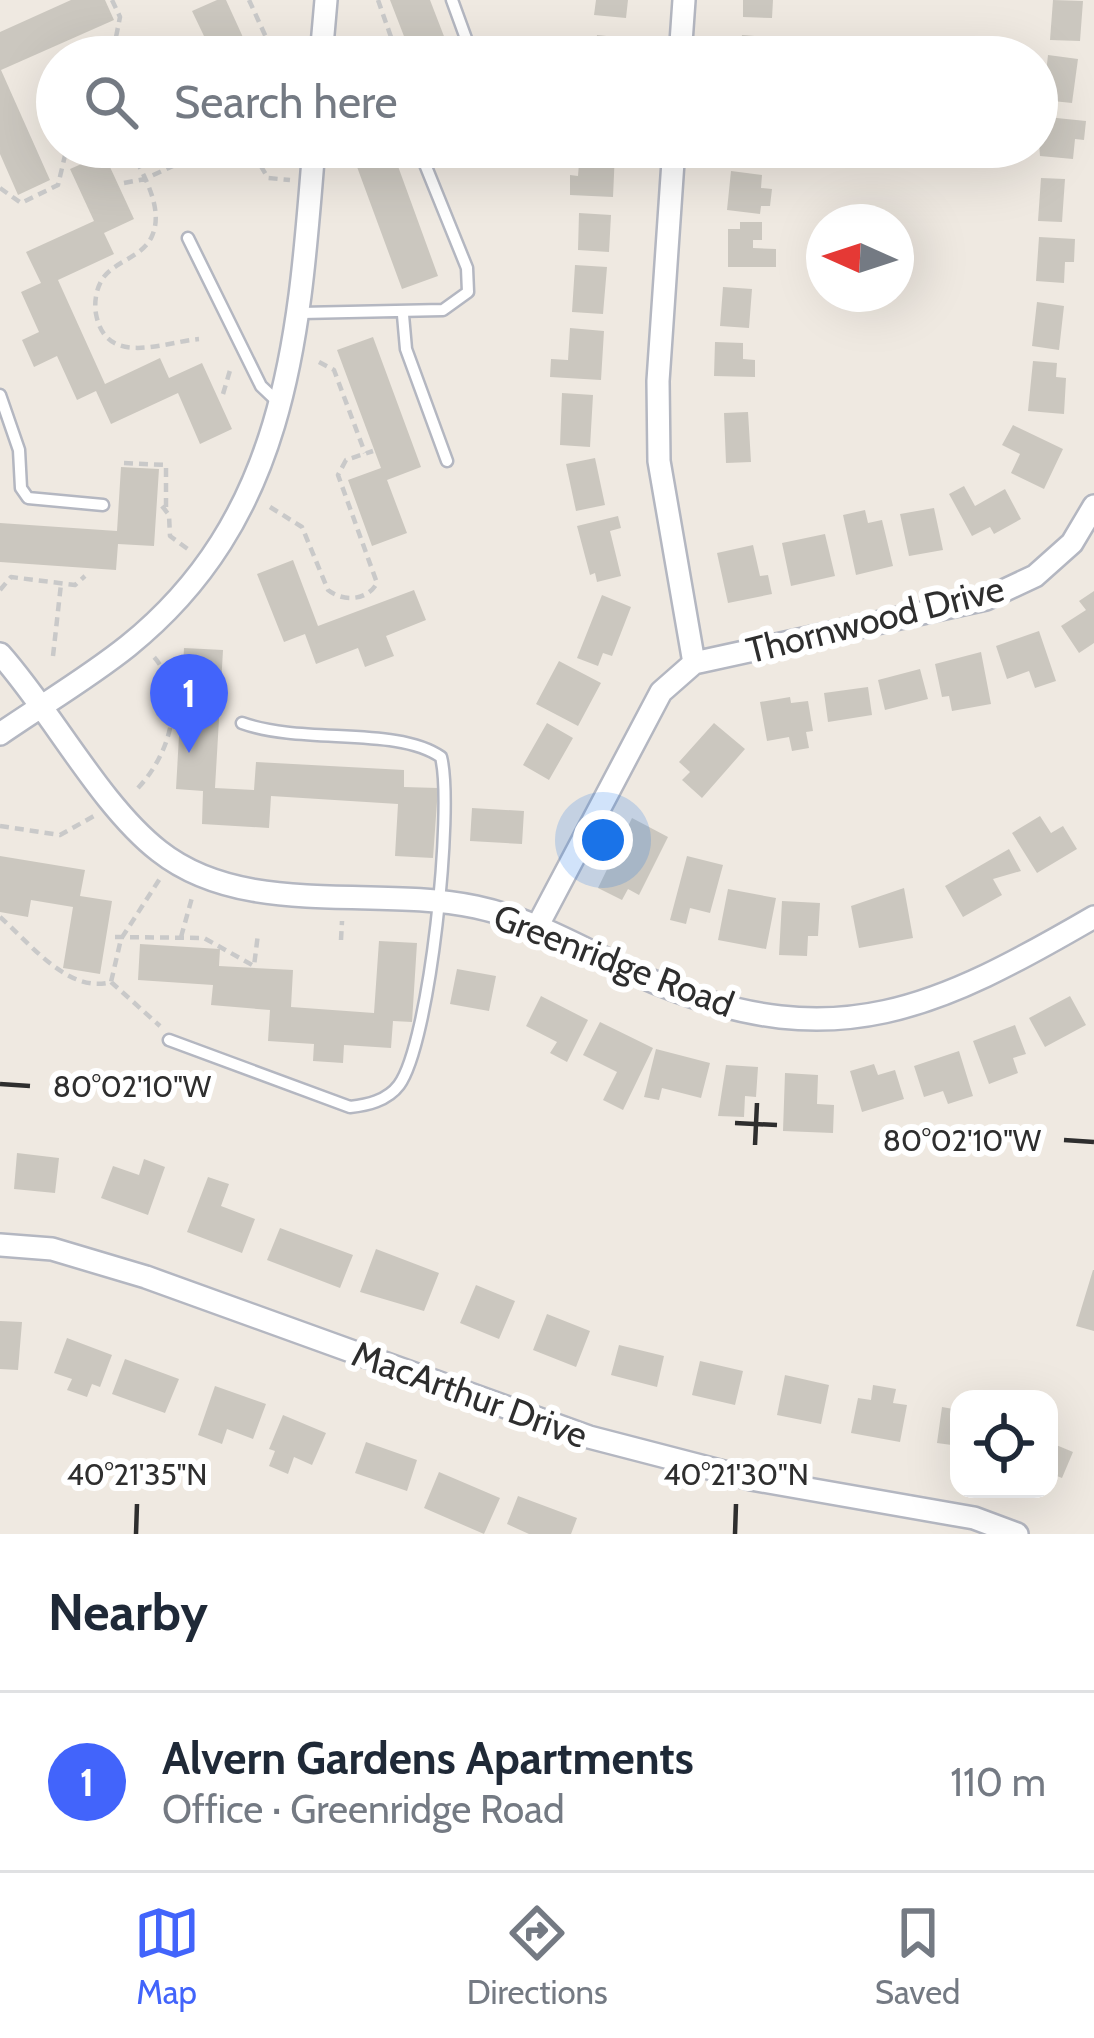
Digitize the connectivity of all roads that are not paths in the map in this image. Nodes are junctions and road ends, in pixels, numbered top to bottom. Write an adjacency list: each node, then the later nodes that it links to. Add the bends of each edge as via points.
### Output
1 (326, 0): 4 (street)
2 (452, 0): 5 (lane)
3 (684, 0): 6 (street)
4 (323, 36)
5 (464, 36)
6 (681, 36)
7 (312, 168): 11 (street)
8 (427, 168): 12 (lane, via 467,268 468,292 443,310)
9 (673, 168): 19 (street, Thornwood Drive, via 659,461)
10 (188, 238): 14 (lane, via 261,386)
11 (301, 314): 12 (lane); 14 (street)
12 (403, 315): 15 (lane, via 406,349)
13 (0, 395): 16 (lane, via 28,498)
14 (283, 406): 20 (street, via 271,447 192,584 129,645)
15 (447, 461)
16 (103, 505)
17 (1094, 506): 19 (street, Thornwood Drive, via 1072,544 1035,575 986,599)
18 (0, 654): 20 (street, Greenridge Road)
19 (694, 663): 25 (street, via 661,692)
20 (44, 704): 22 (street); 23 (street, Greenridge Road, via 128,822 192,871 249,889)
21 (242, 723): 23 (lane, via 278,736 421,742 441,757 449,786)
22 (0, 734)
23 (436, 901): 25 (street, Greenridge Road); 26 (lane, via 410,1062 398,1087 373,1104 350,1107)
24 (1094, 917): 25 (street, Greenridge Road, via 982,982 913,1007 845,1018 723,1007)
25 (538, 925)
26 (169, 1040)
27 (0, 1245): 28 (street, MacArthur Drive, via 52,1250 146,1277 646,1454 974,1518)
28 (1018, 1534)

